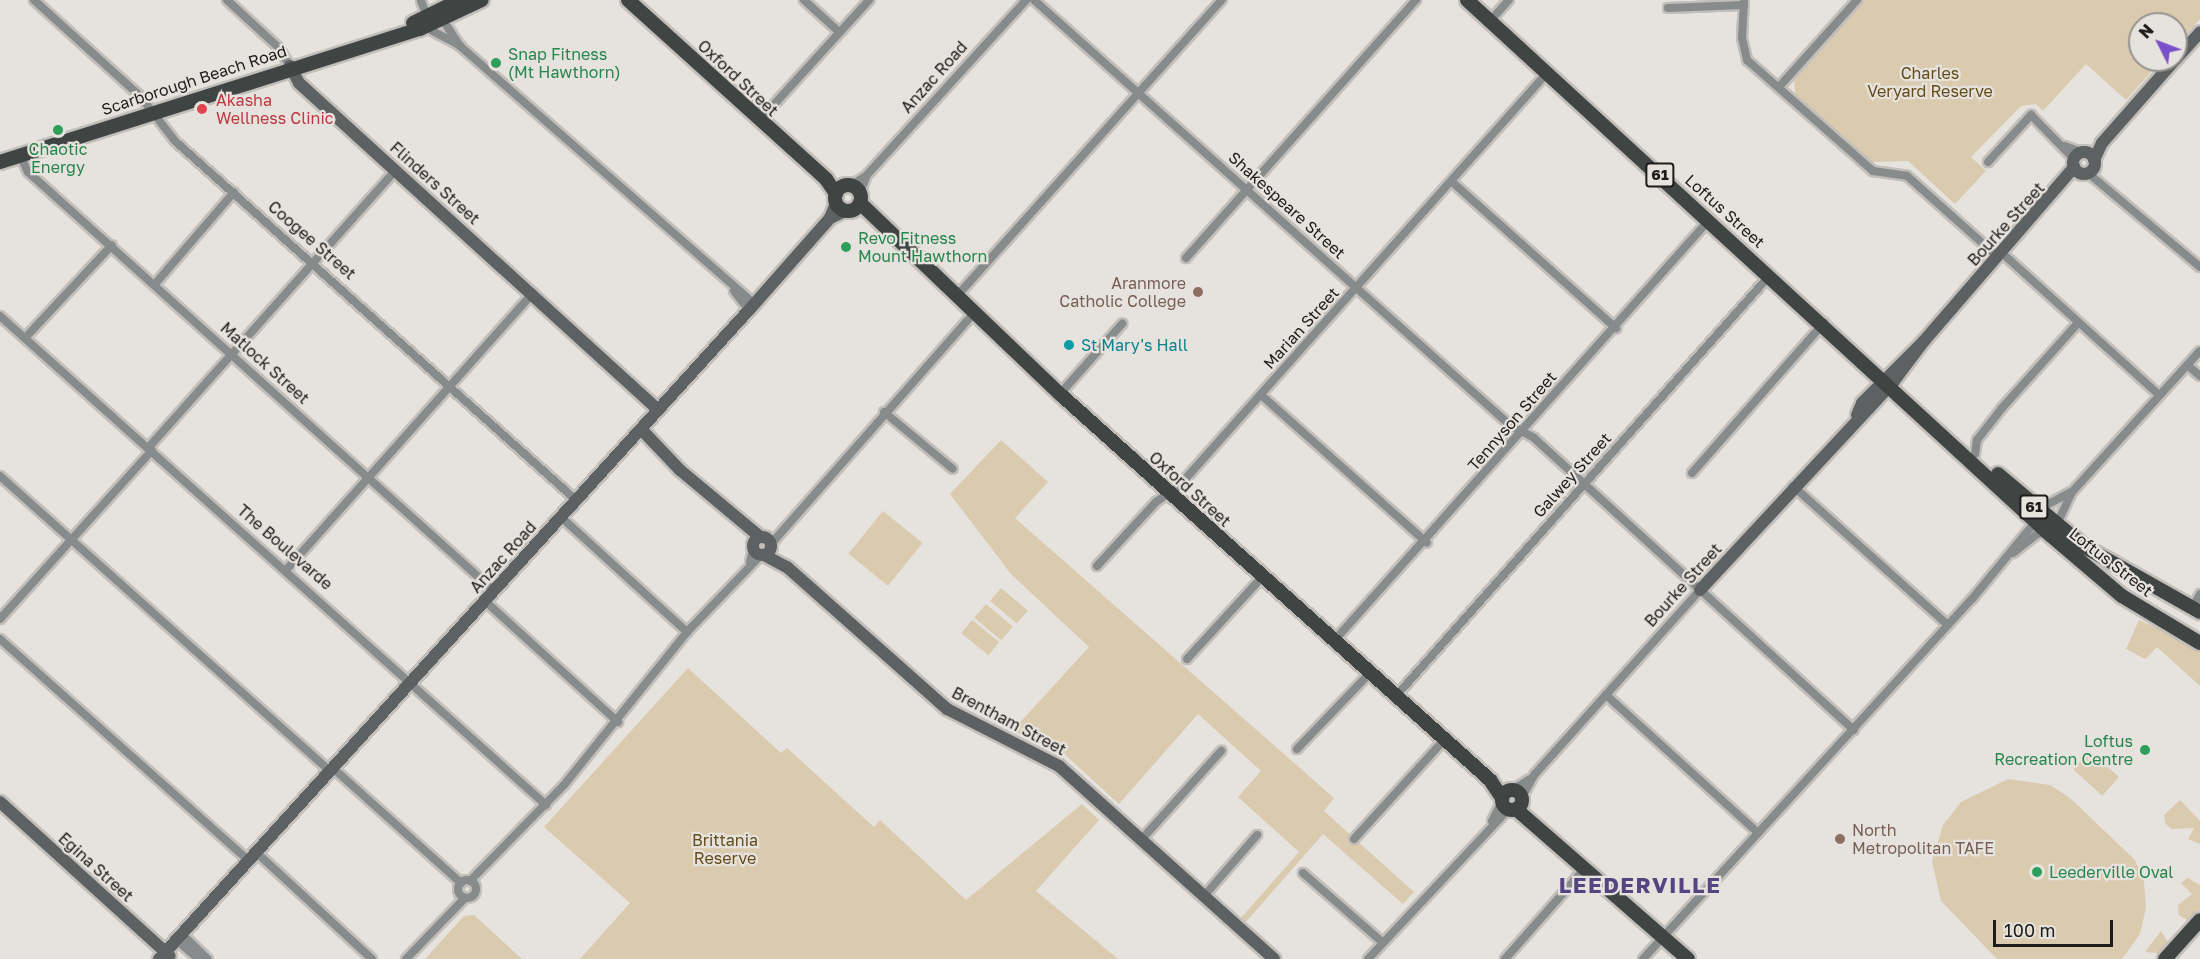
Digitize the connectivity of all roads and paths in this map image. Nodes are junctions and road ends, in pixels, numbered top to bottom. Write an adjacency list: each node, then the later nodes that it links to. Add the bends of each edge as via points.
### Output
1 (34, 0): 30 (street, Coogee Street)
2 (227, 0): 25 (street, Flinders Street, via 279,48)
3 (421, 0): 18 (street); 20 (street)
4 (460, 0): 18 (main road, Scarborough Beach Road)
5 (482, 0): 18 (main road, Scarborough Beach Road)
6 (628, 0): 31 (main road, Oxford Street)
7 (804, 0): 21 (street)
8 (869, 0): 21 (street)
9 (1026, 0): 40 (street, Anzac Road)
10 (1034, 0): 29 (street, Shakespeare Street)
11 (1222, 0): 29 (street)
12 (1416, 0): 38 (street)
13 (1467, 0): 19 (main road, Loftus Street / 61)
14 (1509, 0): 19 (street)
15 (1857, 0): 28 (street)
16 (1744, 3): 17 (street); 28 (street, via 1748,60)
17 (1668, 8)
18 (442, 14): 20 (main road, Scarborough Beach Road); 23 (street)
19 (1490, 21): 27 (main road, Loftus Street / 61)
20 (426, 22): 23 (street); 25 (main road, Scarborough Beach Road)
21 (839, 32): 31 (street)
22 (2200, 32): 24 (street, Bourke Street)
23 (460, 46): 52 (street)
24 (2188, 46)
25 (290, 66): 30 (main road, Scarborough Beach Road); 36 (street, Flinders Street, via 299,83)
26 (2165, 72): 35 (street, Bourke Street)
27 (1547, 73): 37 (street, Marian Street); 41 (main road, Loftus Street / 61)
28 (1779, 87): 43 (street, via 1873,171 1907,176)
29 (1139, 94): 38 (street, Shakespeare Street); 51 (street)
30 (151, 112): 32 (main road, Scarborough Beach Road); 39 (street, Coogee Street, via 175,141)
31 (759, 121): 40 (main road, Oxford Street)
32 (20, 155): 33 (main road, Scarborough Beach Road); 42 (street, Matlock Street, via 28,172)
33 (1, 158)
34 (1988, 162): 35 (street, via 2031,115)
35 (2084, 162): 43 (street, Bourke Street); 46 (street)
36 (396, 170): 45 (street); 50 (street, Flinders Street)
37 (1452, 182): 49 (street, Marian Street); 58 (street)
38 (1248, 190): 44 (street); 49 (street, Shakespeare Street)
39 (234, 192): 45 (street, Coogee Street); 48 (street)
40 (848, 198): 51 (main road, Oxford Street); 52 (street, Anzac Road)
41 (1710, 219): 47 (main road, Loftus Street / 61); 58 (street, Tennyson Street)
42 (112, 245): 48 (street, Matlock Street); 59 (street)
43 (2000, 255): 56 (street); 64 (street, Bourke Street)
44 (1186, 258)
45 (314, 263): 61 (street); 65 (street, Coogee Street)
46 (2200, 267)
47 (1771, 274): 55 (main road, Loftus Street / 61); 79 (street, Galwey Street)
48 (155, 284): 61 (street, Matlock Street)
49 (1357, 288): 67 (street, Marian Street); 71 (street, Shakespeare Street, via 1510,425)
50 (533, 293): 65 (street); 69 (street, Flinders Street)
51 (956, 297): 53 (main road, Oxford Street)
52 (752, 307): 69 (street, Anzac Road)
53 (974, 314): 66 (main road, Oxford Street); 70 (street)
54 (0, 316): 59 (street, The Boulevarde)
55 (1824, 323): 64 (main road, Loftus Street / 61); 76 (street)
56 (2078, 323): 68 (street); 74 (street, via 2002,408 1977,441)
57 (1122, 324): 66 (street)
58 (1616, 328): 71 (street, Tennyson Street)
59 (25, 338): 73 (street, The Boulevarde)
60 (2200, 351): 62 (street)
61 (233, 355): 73 (street); 78 (street, Matlock Street)
62 (2187, 365): 63 (street); 68 (street)
63 (2200, 376)
64 (1888, 381): 74 (main road, Loftus Street / 61); 80 (street, Bourke Street); 84 (main road, Loftus Street / 61)
65 (450, 386): 78 (street); 83 (street, Coogee Street)
66 (1060, 394): 82 (main road, Oxford Street)
67 (1261, 395): 82 (street, Marian Street); 88 (street)
68 (2159, 395): 81 (street)
69 (660, 407): 72 (street, Anzac Road)
70 (884, 412): 75 (street); 89 (street)
71 (1522, 430): 79 (street, Shakespeare Street); 88 (street, Tennyson Street)
72 (638, 433): 83 (street, Anzac Road); 89 (street, Brentham Street)
73 (151, 449): 87 (street); 92 (street, The Boulevarde)
74 (1976, 454): 84 (main road, Loftus Street / 61)
75 (953, 469)
76 (1692, 473)
77 (0, 476): 87 (street)
78 (369, 478): 92 (street); 95 (street, Matlock Street)
79 (1584, 484): 94 (street, Shakespeare Street); 109 (street, Galwey Street)
80 (1793, 486): 94 (street, Bourke Street); 100 (street)
81 (2072, 492): 84 (street); 86 (street)
82 (1169, 493): 91 (street, Marian Street); 93 (main road, Oxford Street)
83 (576, 500): 85 (street, Anzac Road)
84 (2038, 515): 86 (main road, Loftus Street / 61); 90 (street)
85 (561, 517): 95 (street, Anzac Road); 101 (street)
86 (2054, 530): 90 (street, via 2037,534); 98 (main road, Loftus Street / 61); 104 (main road, Loftus Street / 61, via 2122,596)
87 (69, 538): 99 (street); 115 (street)
88 (1426, 543): 103 (street, Tennyson Street)
89 (762, 546): 101 (street); 122 (street, Brentham Street, via 946,709 1059,766)
90 (2012, 554): 100 (street)
91 (1097, 566)
92 (287, 569): 107 (street, The Boulevarde)
93 (1263, 575): 103 (main road, Oxford Street); 105 (street)
94 (1700, 590): 108 (street, Bourke Street); 111 (street, Shakespeare Street)
95 (494, 591): 97 (street, Anzac Road)
96 (2200, 594): 98 (street)
97 (485, 601): 107 (street, Anzac Road); 110 (street)
98 (2196, 610)
99 (0, 619)
100 (1948, 625): 111 (street)
101 (687, 632): 110 (street)
102 (0, 639): 123 (street)
103 (1334, 641): 106 (main road, Oxford Street)
104 (2200, 643)
105 (1187, 659)
106 (1370, 673): 109 (main road, Oxford Street); 113 (street)
107 (410, 683): 115 (street, Anzac Road); 118 (street, The Boulevarde)
108 (1606, 695): 116 (street, Bourke Street); 119 (street)
109 (1396, 696): 112 (main road, Oxford Street)
110 (618, 722): 118 (street)
111 (1854, 730): 119 (street)
112 (1444, 740): 116 (main road, Oxford Street); 121 (street)
113 (1297, 749)
114 (1221, 751): 122 (street)
115 (332, 770): 123 (street, Anzac Road); 127 (street)
116 (1512, 799): 124 (main road); 134 (street, Bourke Street)
117 (0, 802): 135 (street, Egina Street)
118 (546, 805): 126 (street)
119 (1758, 833): 132 (street)
120 (1257, 835): 128 (street)
121 (1354, 839)
122 (1141, 840): 128 (street, Brentham Street)
123 (253, 857): 129 (street, Anzac Road); 138 (street)
124 (1586, 867): 132 (main road); 142 (street)
125 (1304, 873): 134 (street)
126 (473, 884): 127 (street); 127 (street, via 475,895)
127 (461, 891): 139 (street)
128 (1204, 896): 140 (street, Brentham Street)
129 (200, 917): 133 (street, Anzac Road); 135 (street, Anzac Road)
130 (2200, 920): 145 (main road)
131 (2200, 931): 146 (main road)
132 (1663, 936): 143 (street); 144 (main road)
133 (183, 941): 135 (street, Anzac Road); 136 (street); 137 (street)
134 (1382, 942): 141 (street, Bourke Street)
135 (166, 956)
136 (198, 959)
137 (208, 959)
138 (372, 959)
139 (406, 959)
140 (1274, 959)
141 (1368, 959)
142 (1505, 959)
143 (1643, 959)
144 (1688, 959)
145 (2164, 959)
146 (2175, 959)

